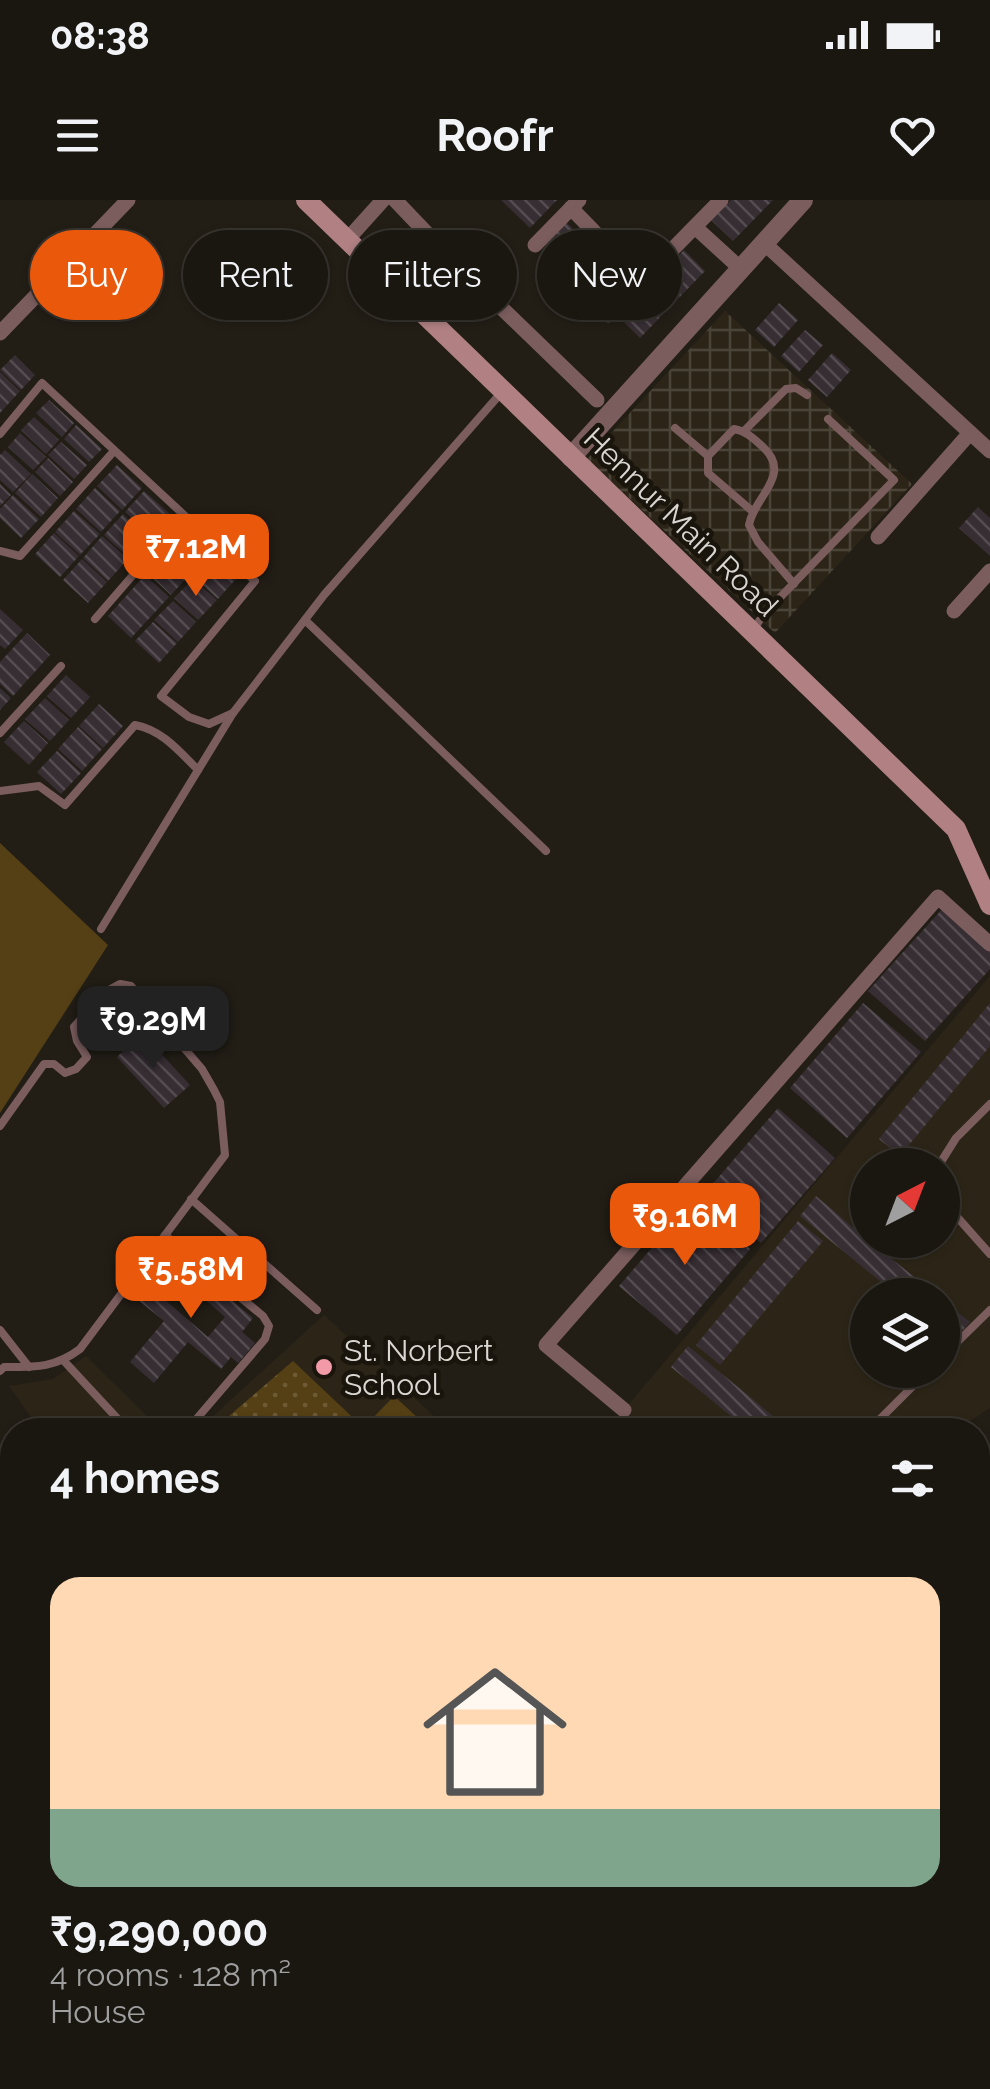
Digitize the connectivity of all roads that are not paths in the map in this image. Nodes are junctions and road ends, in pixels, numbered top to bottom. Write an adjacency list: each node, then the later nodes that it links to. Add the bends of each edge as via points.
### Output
1 (128, 200): 18 (street)
2 (306, 200): 11 (main road, Hennur Main Road)
3 (382, 200): 11 (street)
4 (395, 200): 9 (street)
5 (721, 200): 8 (street)
6 (803, 200): 13 (street)
7 (575, 204): 10 (street); 14 (street)
8 (695, 227): 12 (street); 15 (street)
9 (424, 230)
10 (598, 230)
11 (347, 240)
12 (682, 240)
13 (764, 244): 15 (street); 25 (street)
14 (535, 245)
15 (741, 269): 30 (street)
16 (428, 320): 19 (main road, Hennur Main Road)
17 (514, 320): 21 (street)
18 (0, 333)
19 (502, 391): 30 (main road, Hennur Main Road); 39 (lane)
20 (806, 395): 24 (lane, via 786,389)
21 (597, 400)
22 (828, 419): 36 (lane, via 894,480)
23 (675, 428): 29 (lane)
24 (744, 431): 29 (lane, via 734,429); 31 (lane, via 771,454 775,470 772,485)
25 (970, 433): 28 (street); 33 (street)
26 (0, 434): 27 (lane, via 42,383)
27 (114, 450): 32 (lane); 34 (lane, via 20,556)
28 (990, 451)
29 (708, 456): 31 (lane, via 708,472)
30 (571, 457): 40 (main road, Hennur Main Road)
31 (751, 510): 36 (lane, via 749,525)
32 (184, 516): 38 (lane); 42 (lane, via 256,581 161,696 210,724)
33 (878, 538)
34 (0, 551)
35 (990, 571): 37 (street)
36 (794, 584): 40 (lane)
37 (954, 611)
38 (96, 619)
39 (305, 620): 42 (lane); 46 (lane)
40 (752, 632): 47 (main road, Hennur Main Road, via 956,830)
41 (61, 666): 43 (lane)
42 (233, 713): 44 (lane)
43 (0, 733)
44 (198, 770): 45 (lane, via 162,736 135,725 65,806 39,786); 48 (lane)
45 (0, 791)
46 (546, 851)
47 (990, 905)
48 (101, 928)
49 (990, 944): 65 (street, via 938,898 546,1345)
50 (990, 1104): 52 (lane)
51 (0, 1126): 53 (lane, via 44,1064 65,1073 83,1064 87,1057 74,1027 105,992 131,986 202,1069 220,1102 225,1154)
52 (950, 1148)
53 (192, 1199): 55 (lane); 57 (lane)
54 (960, 1220): 56 (lane)
55 (164, 1235): 61 (lane); 67 (lane, via 268,1326 266,1339)
56 (990, 1254)
57 (318, 1310)
58 (990, 1310): 60 (lane)
59 (0, 1330): 62 (lane)
60 (960, 1339)
61 (64, 1361): 62 (lane); 66 (lane)
62 (29, 1367): 63 (lane)
63 (0, 1371)
64 (912, 1388): 68 (lane)
65 (624, 1410)
66 (117, 1418)
67 (197, 1418)
68 (881, 1418)

